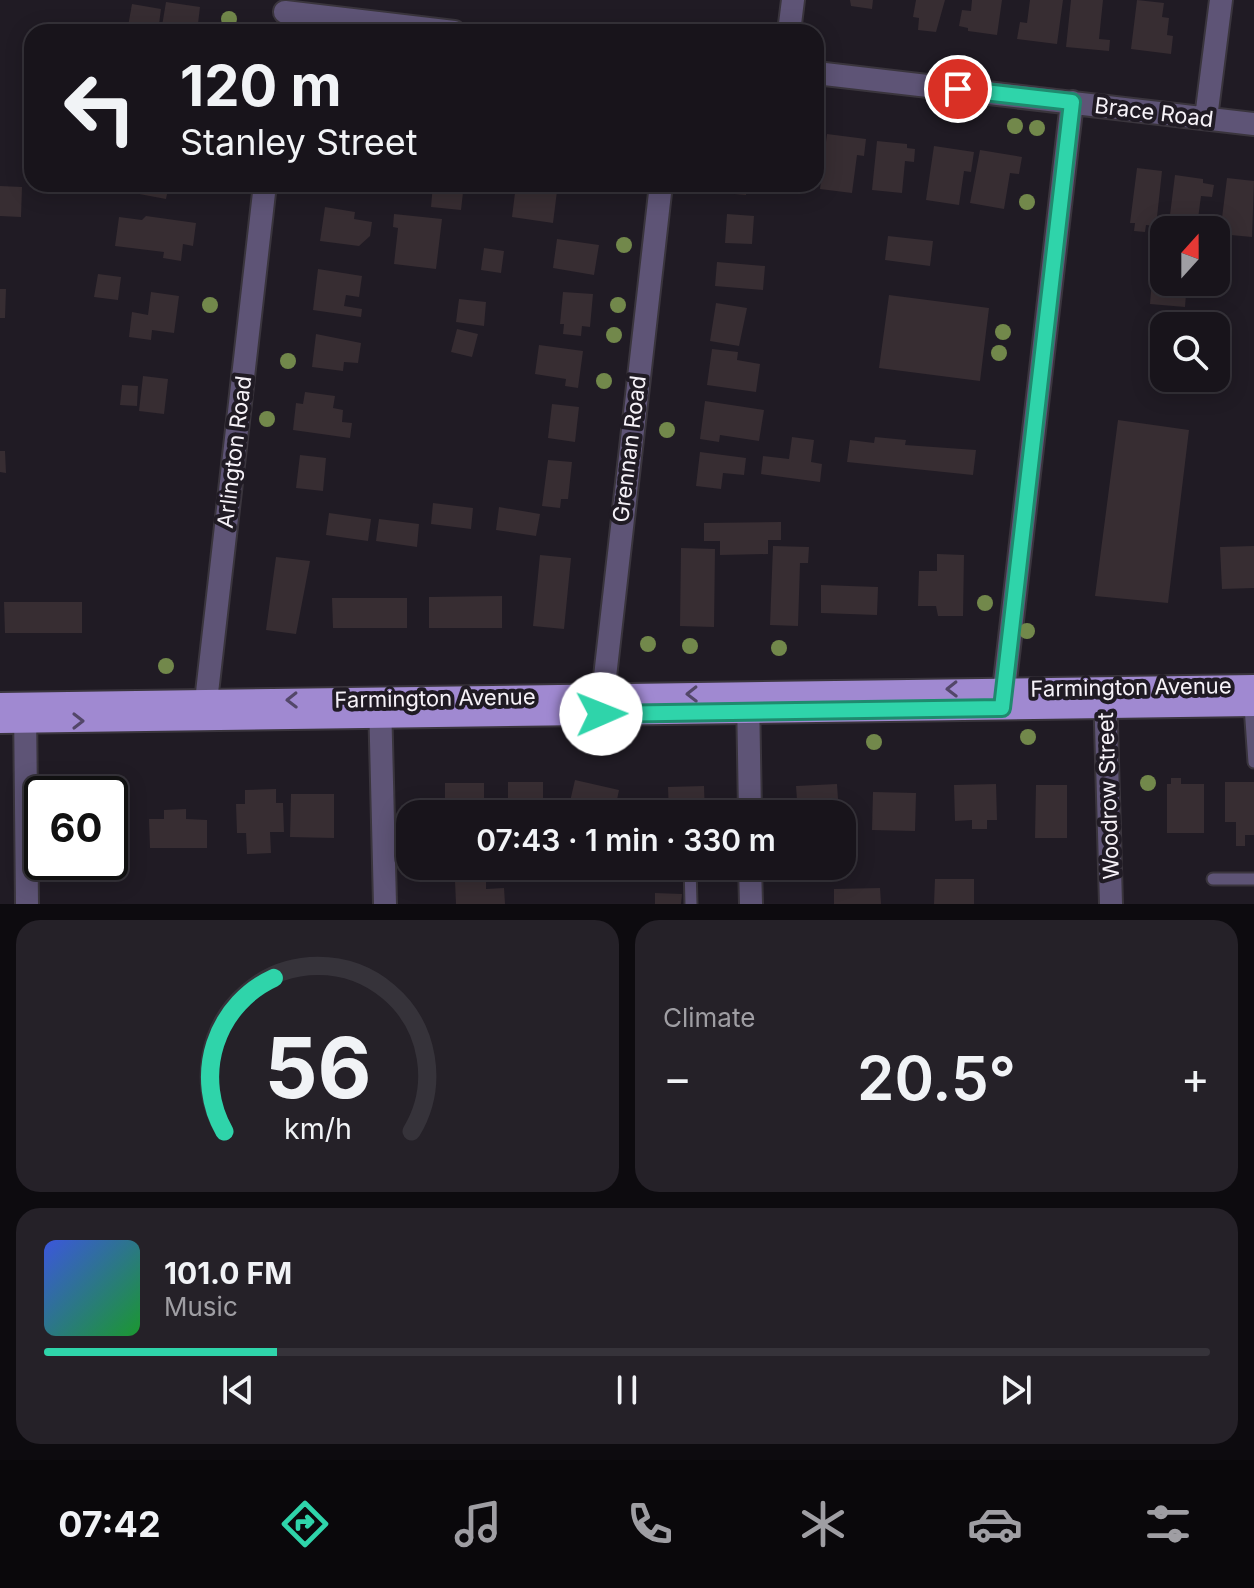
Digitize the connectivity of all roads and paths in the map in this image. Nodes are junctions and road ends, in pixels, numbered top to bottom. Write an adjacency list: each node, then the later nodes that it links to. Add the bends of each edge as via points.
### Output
1 (793, 0): 5 (street)
2 (1221, 0): 8 (street)
3 (285, 15): 4 (street)
4 (374, 24)
5 (790, 24)
6 (824, 74): 7 (street, Brace Road)
7 (1072, 102): 8 (street, Brace Road); 12 (street)
8 (1206, 118): 9 (street, Brace Road)
9 (1254, 124)
10 (264, 192): 19 (street, Arlington Road)
11 (660, 192): 17 (street, Grennan Road)
12 (1003, 698): 13 (main road, Farmington Avenue); 15 (main road, Farmington Avenue)
13 (1106, 698): 14 (main road, Farmington Avenue); 32 (street, Woodrow Street)
14 (1253, 699): 22 (lane)
15 (748, 703): 17 (main road, Farmington Avenue); 23 (street)
16 (0, 704): 20 (main road, Farmington Avenue)
17 (601, 704): 18 (main road, Farmington Avenue)
18 (380, 708): 19 (main road, Farmington Avenue); 29 (street)
19 (204, 710): 20 (main road, Farmington Avenue)
20 (25, 712): 21 (main road, Farmington Avenue); 28 (street)
21 (0, 722)
22 (1254, 762)
23 (750, 800)
24 (1213, 879): 25 (lane)
25 (1254, 879)
26 (690, 880): 30 (lane)
27 (750, 880): 31 (street)
28 (27, 904)
29 (385, 904)
30 (691, 904)
31 (751, 904)
32 (1111, 904)

